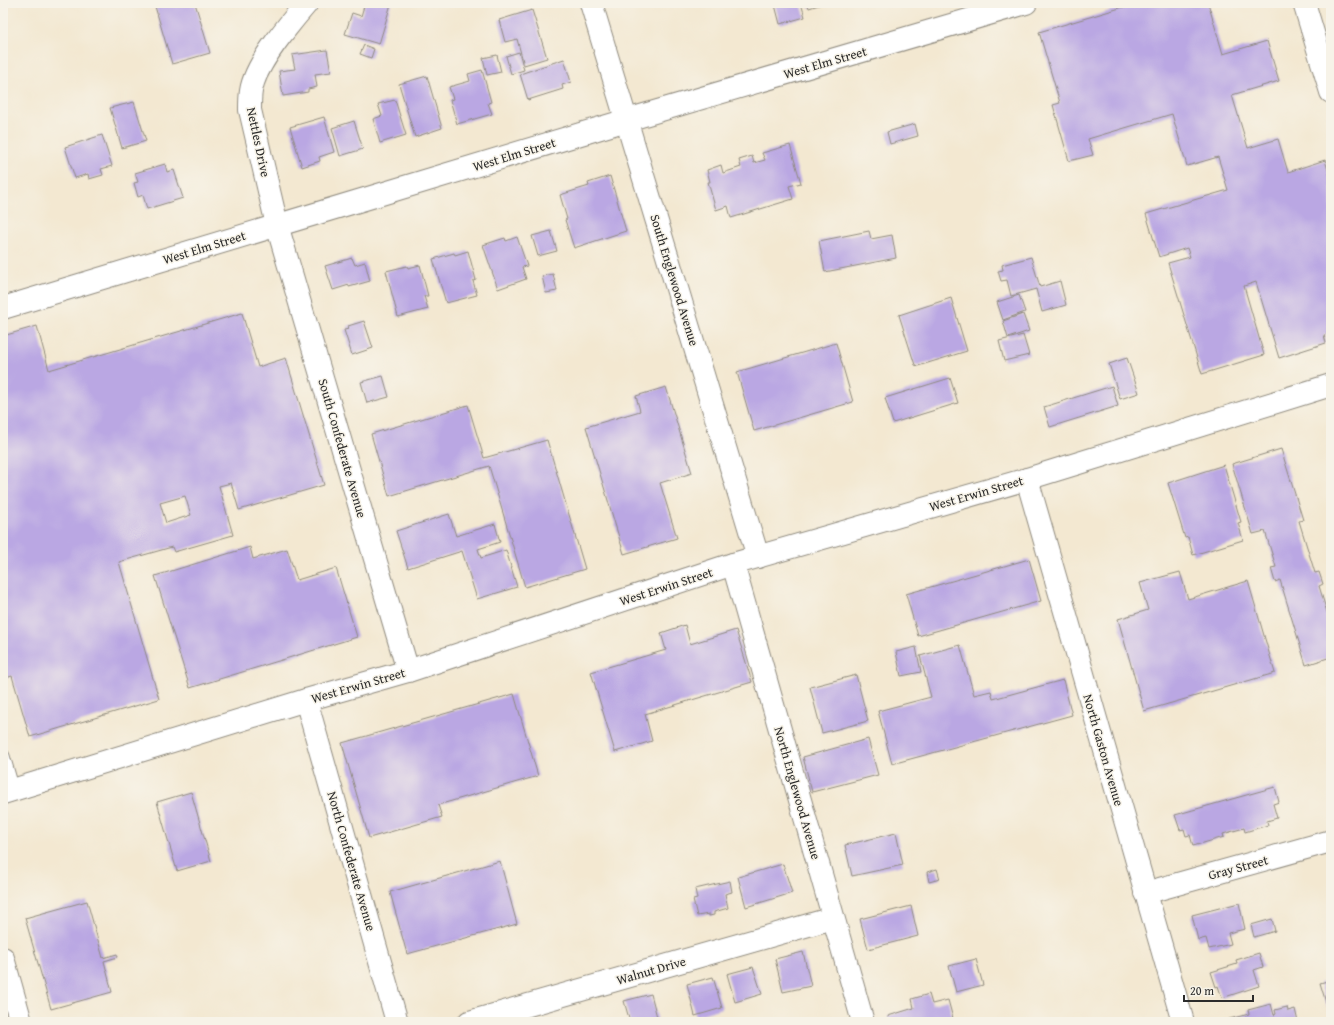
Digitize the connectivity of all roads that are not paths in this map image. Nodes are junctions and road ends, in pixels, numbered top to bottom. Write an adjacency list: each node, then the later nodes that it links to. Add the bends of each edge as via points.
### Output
1 (307, 3): 7 (street, Nettles Drive, via 282,32 257,72 251,91 250,110)
2 (591, 3): 6 (street, South Englewood Avenue)
3 (1026, 3): 6 (street, West Elm Street)
4 (1304, 3): 5 (street)
5 (1331, 91)
6 (627, 120): 7 (street, West Elm Street); 11 (street, South Englewood Avenue)
7 (277, 225): 8 (street, West Elm Street); 13 (street, South Confederate Avenue)
8 (3, 308)
9 (1331, 385): 10 (street, West Erwin Street)
10 (1027, 478): 11 (street, West Erwin Street); 18 (street, North Gaston Avenue)
11 (758, 557): 12 (street, West Erwin Street)
12 (733, 564): 13 (street, West Erwin Street); 19 (street, North Englewood Avenue)
13 (408, 671): 14 (street, West Erwin Street)
14 (306, 700): 16 (street, West Erwin Street); 22 (street, North Confederate Avenue)
15 (3, 756): 16 (lane)
16 (8, 792)
17 (1331, 841): 18 (street, Gray Street)
18 (1145, 893): 25 (street, North Gaston Avenue)
19 (833, 918): 23 (street, Walnut Drive); 24 (street, North Englewood Avenue)
20 (3, 958): 21 (street)
21 (21, 1022)
22 (397, 1022)
23 (469, 1022)
24 (863, 1022)
25 (1183, 1022)

